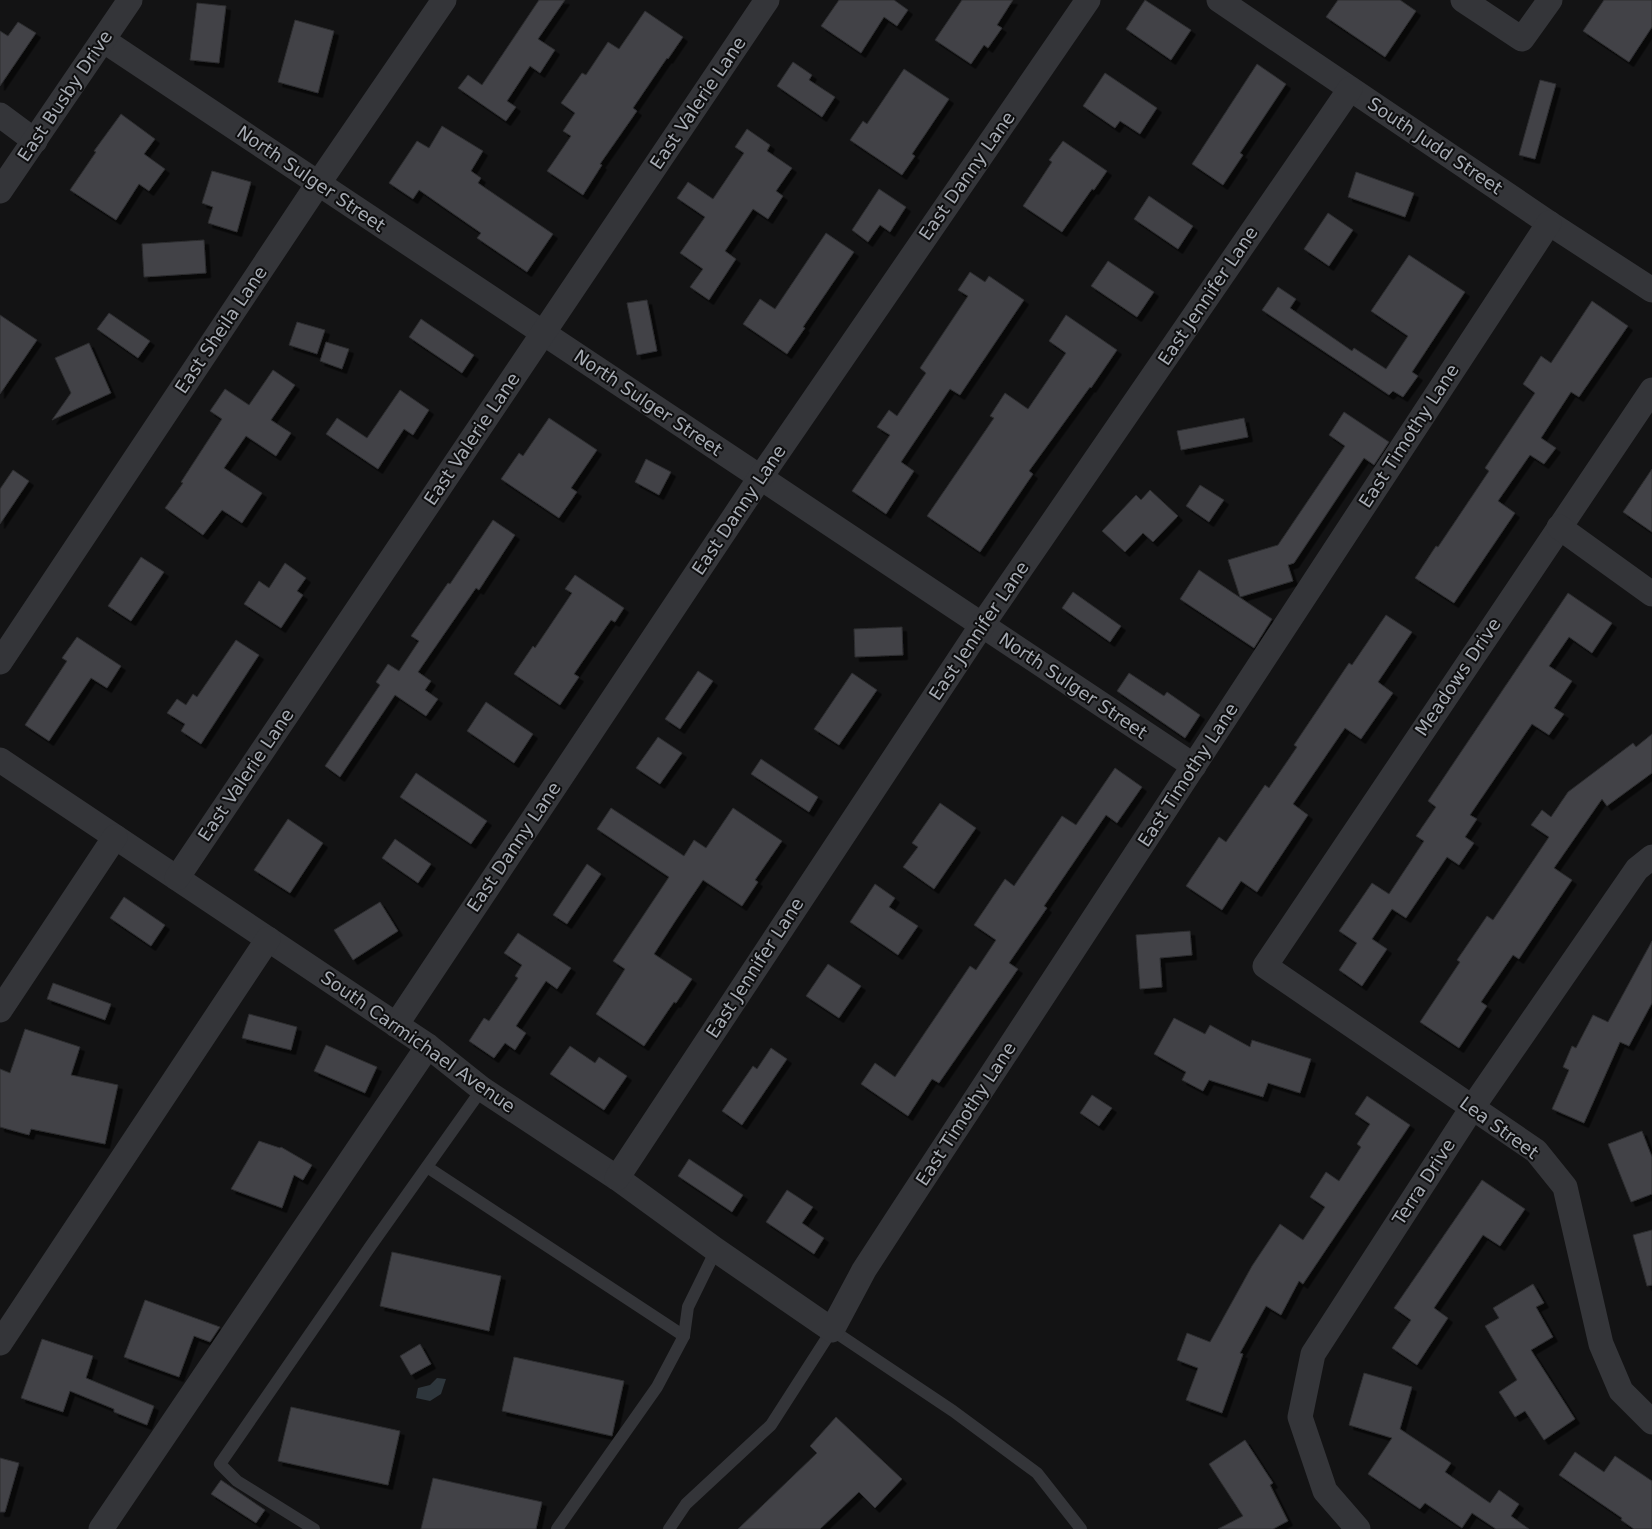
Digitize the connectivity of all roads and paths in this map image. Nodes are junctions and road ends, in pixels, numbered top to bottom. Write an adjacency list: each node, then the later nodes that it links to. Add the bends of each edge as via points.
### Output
1 (130, 0): 8 (street, East Busby Drive)
2 (444, 0): 12 (street, East Sheila Lane)
3 (767, 0): 16 (street, East Valerie Lane)
4 (1088, 0): 18 (street, East Danny Lane)
5 (1219, 0): 9 (street, South Judd Street)
6 (1463, 0): 7 (street, via 1522,39)
7 (1550, 0)
8 (103, 40): 11 (street, East Busby Drive); 12 (street, North Sulger Street)
9 (1350, 89): 14 (street, South Judd Street); 21 (street, East Jennifer Lane)
10 (0, 115): 11 (street)
11 (35, 141): 13 (street, East Busby Drive)
12 (318, 184): 16 (street, North Sulger Street); 22 (street, East Sheila Lane)
13 (0, 191)
14 (1549, 223): 15 (street, South Judd Street); 24 (street, East Timothy Lane)
15 (1652, 290)
16 (543, 334): 18 (street, North Sulger Street); 27 (street, East Valerie Lane)
17 (1652, 390): 19 (street, Meadows Drive)
18 (760, 478): 21 (street, North Sulger Street); 31 (street, East Danny Lane)
19 (1559, 527): 20 (street); 29 (street, Meadows Drive)
20 (1652, 594)
21 (982, 625): 24 (street, North Sulger Street); 36 (street, East Jennifer Lane)
22 (0, 662)
23 (0, 760): 25 (street, South Carmichael Avenue)
24 (1194, 766): 38 (street, East Timothy Lane, via 869,1262)
25 (115, 837): 27 (street, South Carmichael Avenue); 30 (street)
26 (1652, 857): 34 (street, Terra Drive, via 1637,869)
27 (177, 878): 28 (street, South Carmichael Avenue)
28 (268, 939): 31 (street, South Carmichael Avenue); 40 (street)
29 (1265, 966): 34 (street, Lea Street)
30 (0, 1010)
31 (396, 1025): 32 (street, South Carmichael Avenue)
32 (428, 1046): 33 (street, South Carmichael Avenue); 42 (street)
33 (482, 1089): 35 (lane); 36 (street, South Carmichael Avenue)
34 (1472, 1108): 41 (street, Lea Street, via 1536,1151 1565,1187 1601,1344 1621,1391); 47 (street, Terra Drive, via 1313,1354 1300,1417 1325,1491)
35 (427, 1167): 39 (lane); 43 (lane, via 220,1464 237,1481)
36 (617, 1178): 37 (street, South Carmichael Avenue)
37 (716, 1250): 38 (street, South Carmichael Avenue); 39 (lane, via 688,1307)
38 (832, 1330): 45 (lane, via 771,1424 686,1504); 46 (lane, via 953,1411 1037,1473)
39 (684, 1336): 44 (lane, via 657,1387)
40 (0, 1343)
41 (1652, 1422)
42 (101, 1529)
43 (314, 1529)
44 (557, 1529)
45 (669, 1529)
46 (1082, 1529)
47 (1358, 1529)

